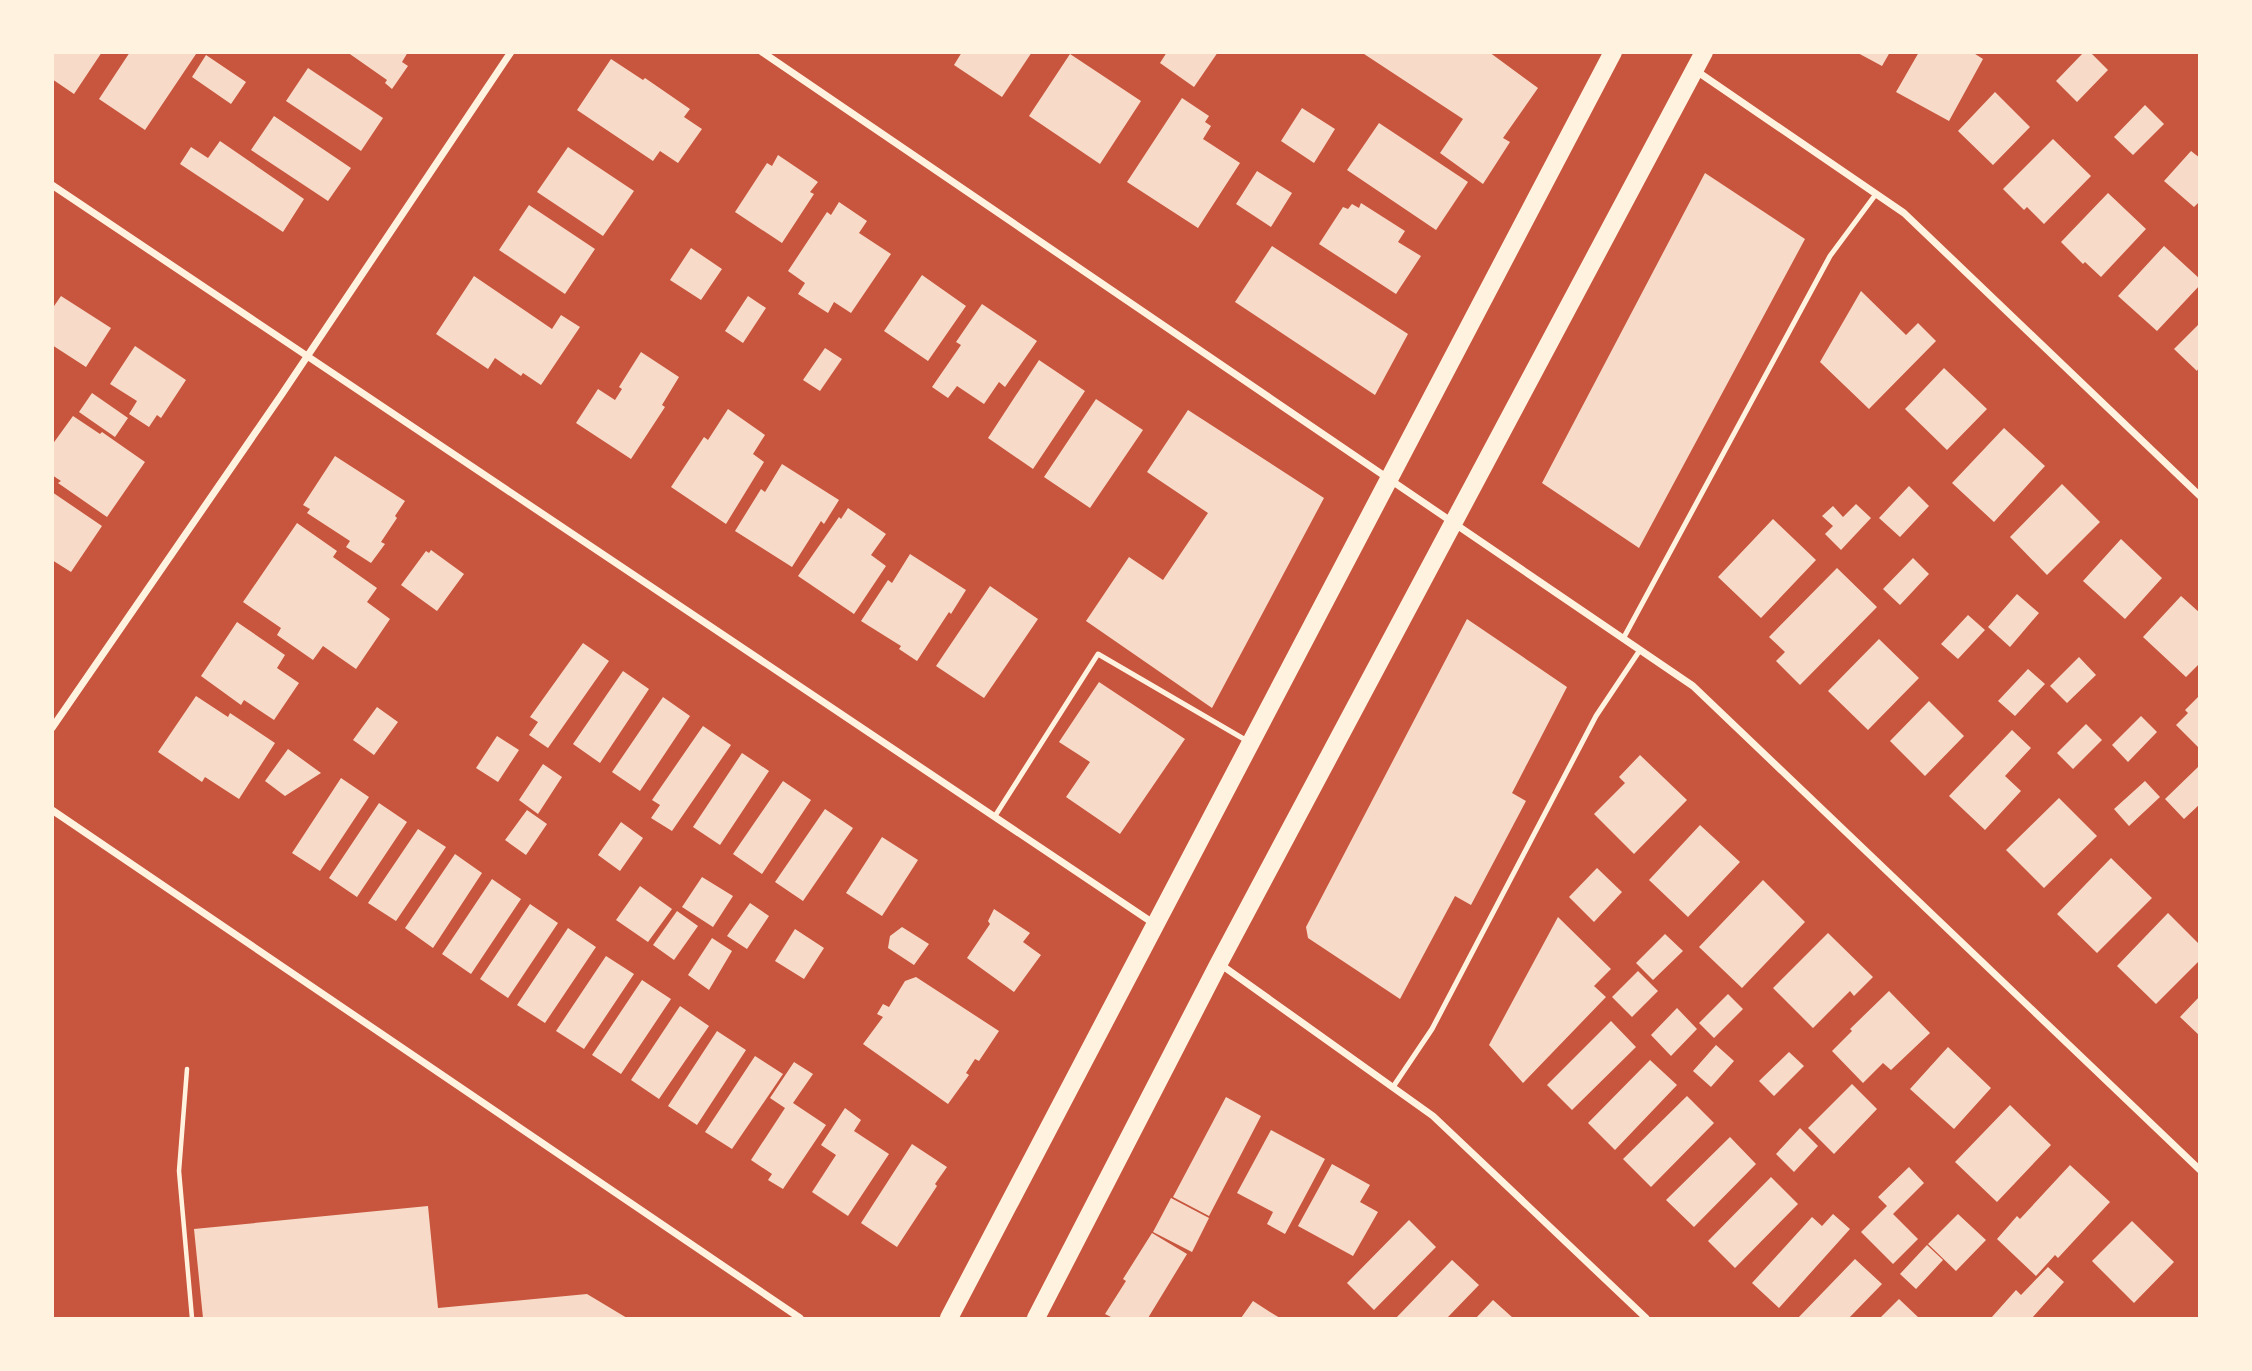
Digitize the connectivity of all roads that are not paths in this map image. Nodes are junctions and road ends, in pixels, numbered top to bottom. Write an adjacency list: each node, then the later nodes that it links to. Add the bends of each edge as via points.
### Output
1 (511, 52): 8 (street)
2 (762, 52): 9 (street)
3 (1613, 52): 9 (main road)
4 (1704, 52): 5 (main road)
5 (1695, 70): 7 (street); 11 (main road)
6 (52, 185): 8 (street)
7 (1876, 194): 10 (street, via 1904,213); 12 (lane, via 1830,256)
8 (307, 356): 14 (street); 17 (street)
9 (1388, 480): 11 (street); 15 (main road)
10 (2200, 496)
11 (1452, 523): 12 (street); 19 (main road)
12 (1623, 639): 13 (street)
13 (1640, 650): 20 (lane, via 1596,716 1432,1029); 21 (street, via 1693,686)
14 (52, 728)
15 (1251, 744): 17 (lane, via 1098,654); 18 (main road)
16 (52, 810): 22 (street)
17 (995, 816): 18 (street)
18 (1157, 925): 23 (main road)
19 (1219, 963): 20 (street); 24 (main road)
20 (1394, 1087): 25 (street, via 1433,1116)
21 (2200, 1170)
22 (800, 1318)
23 (950, 1318)
24 (1036, 1318)
25 (1646, 1318)

